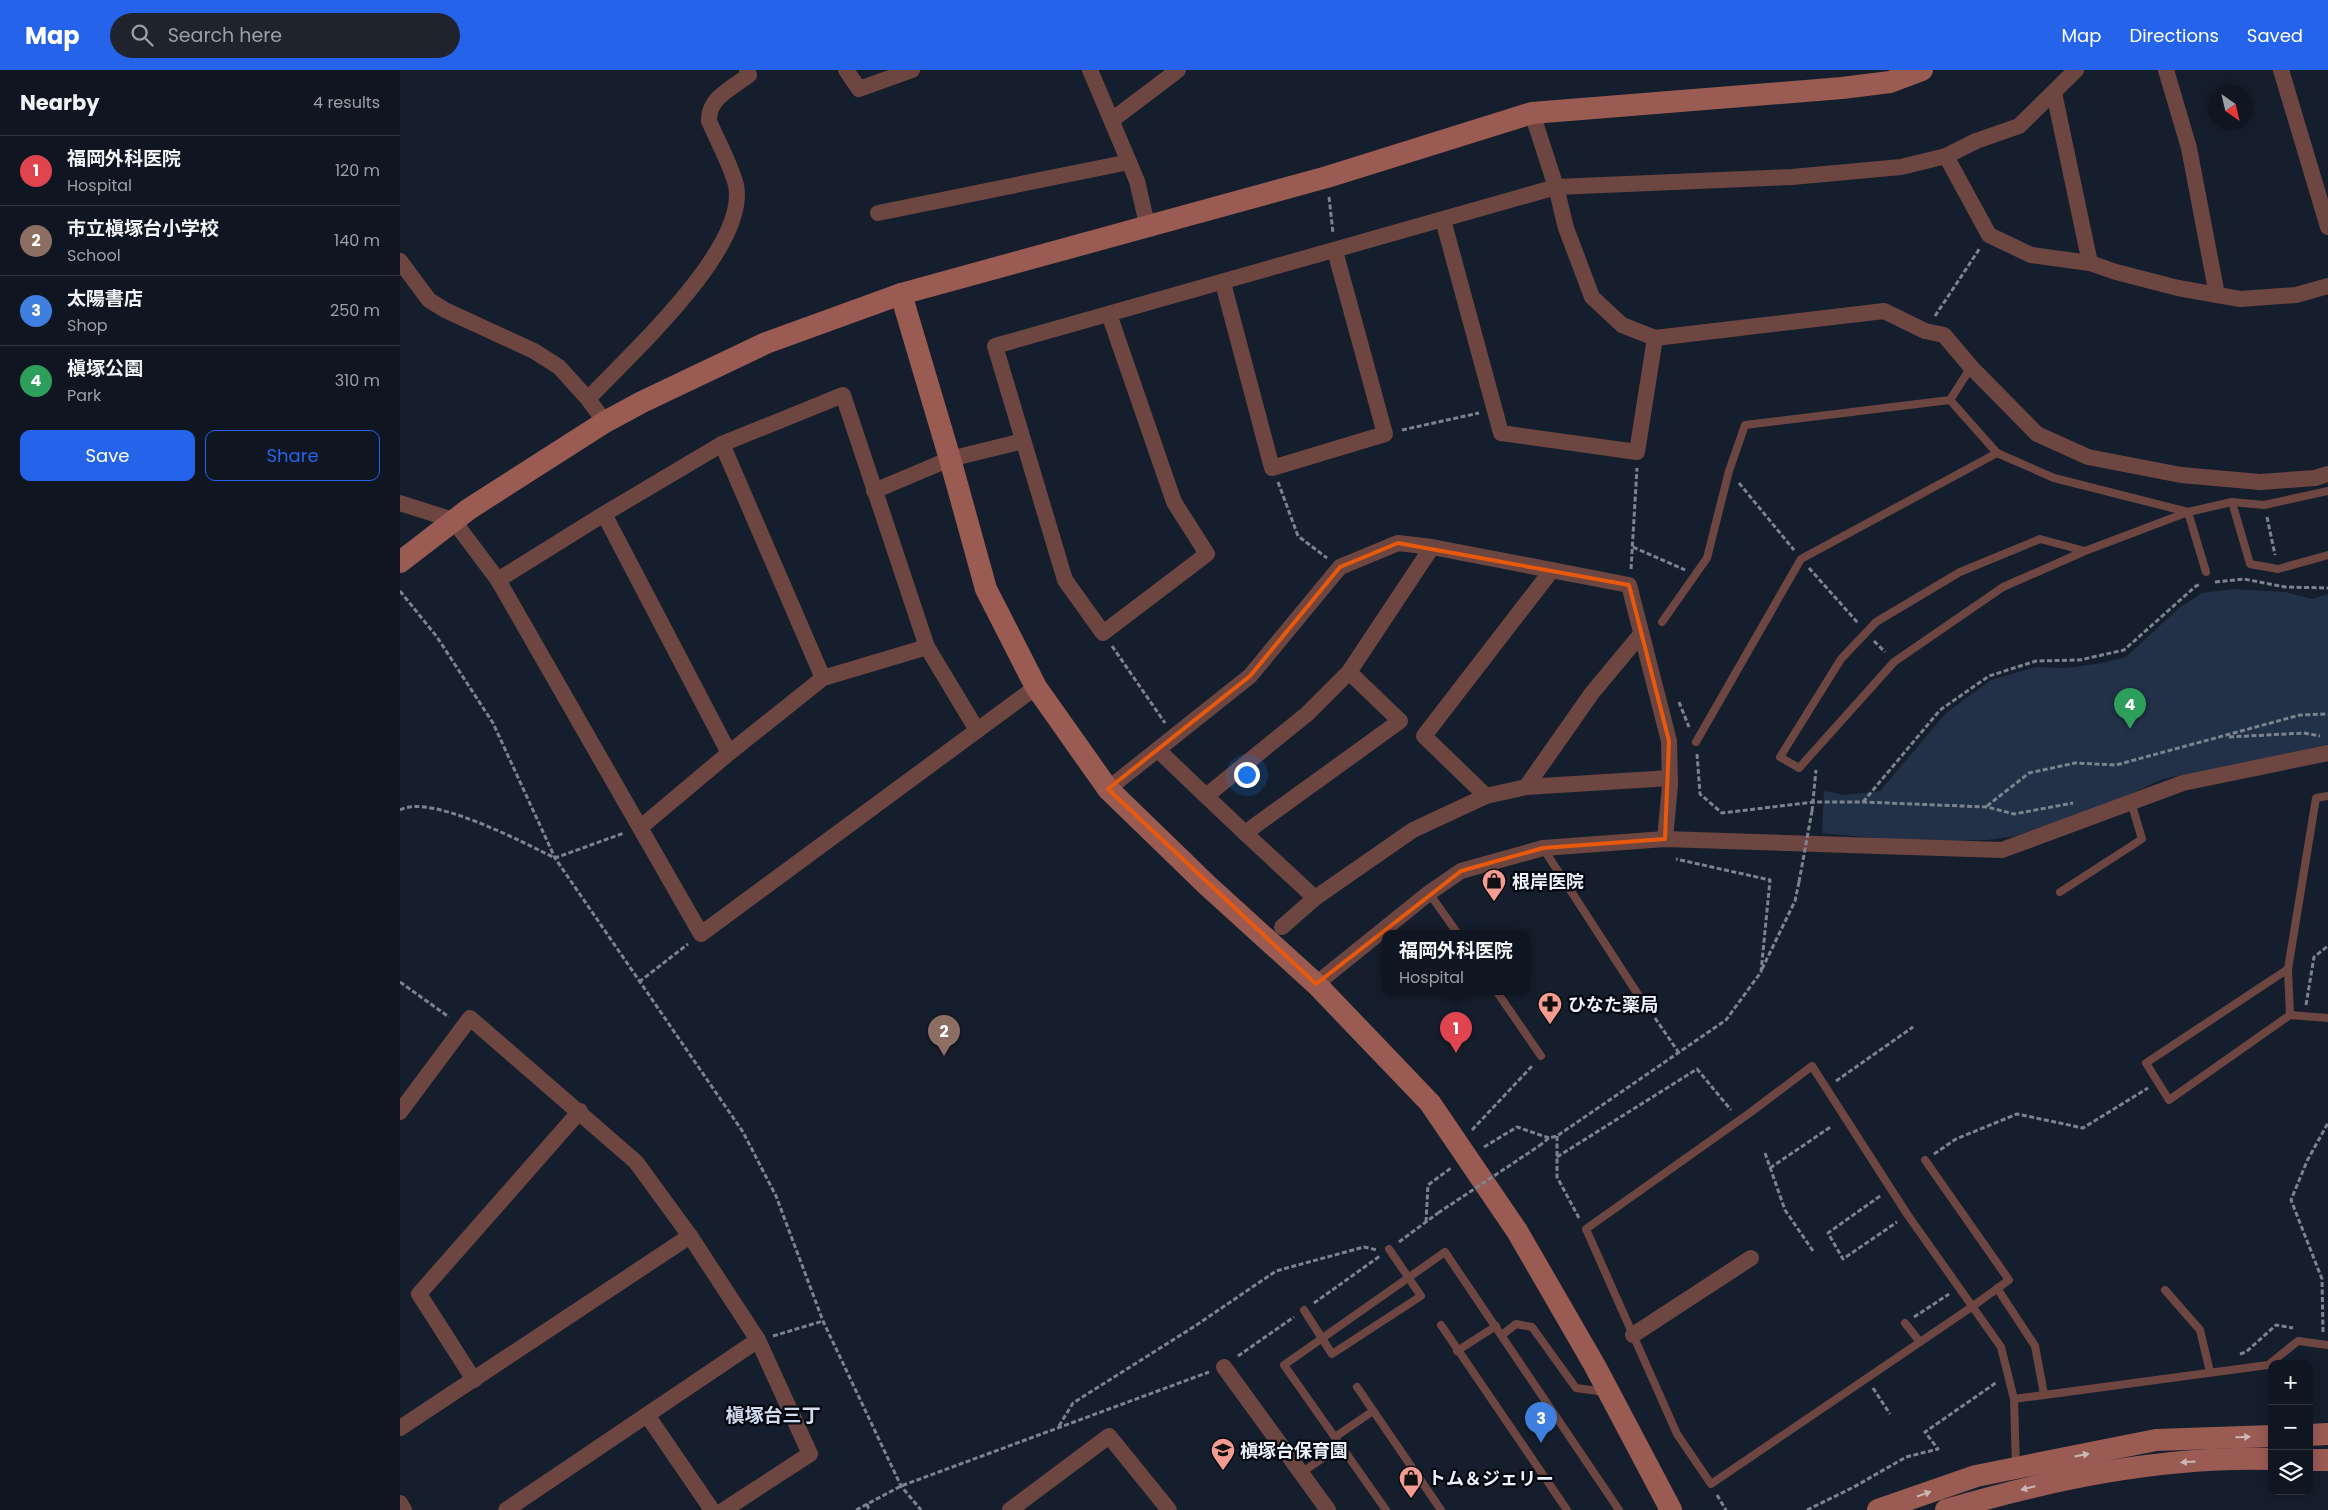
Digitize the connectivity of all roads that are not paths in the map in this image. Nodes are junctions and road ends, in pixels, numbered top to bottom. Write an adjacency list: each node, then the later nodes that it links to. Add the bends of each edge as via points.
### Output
1 (746, 70): 30 (street, via 749,75 713,102 709,112 736,185 730,228 721,247 687,295)
2 (846, 70): 3 (street, via 859,89)
3 (912, 70)
4 (1090, 70): 12 (street)
5 (1178, 70): 12 (street)
6 (1922, 70): 11 (street, via 1890,82 1842,88)
7 (2076, 70): 10 (street)
8 (2166, 70): 26 (street, via 2189,148)
9 (2281, 70): 19 (street)
10 (2054, 93): 13 (street, via 2019,126); 22 (street)
11 (1532, 113): 15 (street); 18 (street, via 1327,176)
12 (1112, 120): 14 (street)
13 (1946, 156): 15 (street, via 1901,167 1792,177); 22 (street, via 1989,235 2030,255)
14 (1129, 162): 16 (street); 18 (street, via 1137,180)
15 (1556, 187): 17 (street); 28 (street, via 1566,228 1592,297 1622,325)
16 (878, 213)
17 (1443, 220): 20 (street); 28 (street, via 1501,433 1638,452)
18 (1147, 224): 25 (street)
19 (2328, 227)
20 (1335, 251): 23 (street); 23 (street, via 1385,434 1272,468)
21 (400, 261): 30 (street, via 429,300 534,351 559,367)
22 (2090, 263): 26 (street)
23 (1224, 283): 27 (street)
24 (2328, 286): 26 (street, via 2296,295 2240,300)
25 (901, 294): 32 (street, via 766,343); 36 (street)
26 (2218, 295)
27 (1110, 314): 33 (street, via 995,346); 33 (street, via 1174,502 1207,554 1103,633 1065,580)
28 (1655, 338): 29 (street, via 1884,311 1925,331 1944,335)
29 (1971, 367): 31 (lane); 37 (street, via 2037,434 2088,457 2181,475 2260,482)
30 (588, 399): 32 (street)
31 (1950, 400): 35 (lane); 52 (lane, via 1745,425 1729,471 1707,558)
32 (604, 422): 44 (street)
33 (1023, 441): 36 (street)
34 (722, 444): 38 (street, via 843,395); 43 (street); 56 (street)
35 (1997, 453): 42 (lane, via 2054,478); 61 (lane, via 1802,559)
36 (950, 459): 38 (street); 57 (street, via 986,589)
37 (2328, 474)
38 (874, 490): 54 (street)
39 (2328, 491): 40 (lane, via 2264,505)
40 (2232, 502): 42 (lane); 47 (lane, via 2250,564 2278,569)
41 (400, 503): 44 (street)
42 (2188, 512): 46 (lane); 50 (lane)
43 (604, 514): 51 (street); 63 (street)
44 (453, 520): 48 (street); 51 (street)
45 (1432, 547): 49 (street); 55 (street); 62 (street, via 1398,542 1340,567 1250,676)
46 (2085, 551): 46 (lane, via 2040,539 1960,572 1876,622 1841,659 1780,757 1799,768 1894,662 2003,587)
47 (2328, 555)
48 (400, 562)
49 (1552, 570): 53 (street, via 1630,585); 60 (street)
50 (2206, 572)
51 (498, 580): 72 (street)
52 (1662, 622)
53 (1641, 634): 65 (street, via 1669,741); 66 (street, via 1592,694)
54 (927, 648): 56 (street); 59 (street)
55 (1349, 672): 58 (street); 68 (street, via 1307,714)
56 (823, 678): 63 (street)
57 (1036, 687): 59 (street); 67 (street)
58 (1400, 721): 60 (street); 73 (street)
59 (977, 730): 72 (street, via 701,934)
60 (1424, 736): 69 (street)
61 (1696, 742)
62 (1158, 750): 67 (street); 68 (street)
63 (729, 753): 72 (street)
64 (2328, 753): 71 (street, via 2183,783)
65 (1670, 778): 66 (street); 74 (street)
66 (1526, 787): 69 (street)
67 (1108, 789): 84 (street)
68 (1206, 796): 73 (street)
69 (1486, 796): 78 (street, via 1412,830)
70 (2328, 796): 83 (lane, via 2316,798)
71 (2131, 802): 74 (street, via 2002,850); 76 (lane, via 2142,839)
72 (641, 827)
73 (1245, 833): 78 (street)
74 (1665, 839): 75 (street)
75 (1543, 848): 77 (street, via 1461,871); 86 (lane)
76 (2060, 892)
77 (1429, 893): 80 (street); 81 (lane)
78 (1315, 898): 79 (street)
79 (1282, 927)
80 (1383, 930)
81 (1455, 930)
82 (1382, 931): 84 (street)
83 (2288, 969): 87 (lane); 87 (lane, via 2146,1063 2169,1100)
84 (1316, 984): 115 (street, via 1430,1103 1517,1231)
85 (1499, 995): 89 (lane)
86 (1648, 1010)
87 (2290, 1015): 88 (lane)
88 (2328, 1018)
89 (1541, 1056)
90 (580, 1111): 91 (street, via 470,1018); 93 (street, via 636,1162); 113 (street, via 419,1294)
91 (400, 1112)
92 (1925, 1160): 97 (lane, via 2009,1280)
93 (690, 1236): 107 (street); 113 (street)
94 (1389, 1248): 96 (lane)
95 (1751, 1258): 105 (street)
96 (1409, 1278): 103 (lane, via 1445,1252); 106 (lane); 106 (lane, via 1421,1296 1332,1354)
97 (1998, 1288): 99 (lane); 116 (lane, via 2035,1346)
98 (2165, 1290): 112 (lane, via 2200,1330)
99 (1973, 1306): 105 (lane, via 1907,1214 1812,1066 1586,1229); 108 (lane); 117 (lane, via 2001,1347)
100 (1304, 1310): 106 (lane)
101 (1905, 1323): 108 (lane)
102 (1441, 1325): 110 (lane)
103 (1496, 1326): 104 (lane); 110 (lane)
104 (1502, 1335): 115 (lane, via 1516,1324 1532,1328 1576,1388); 143 (lane)
105 (1633, 1335): 108 (lane, via 1677,1434 1711,1484)
106 (1322, 1339): 123 (lane, via 1284,1365)
107 (758, 1340): 119 (street); 136 (street, via 810,1454)
108 (1920, 1342)
109 (2328, 1345): 112 (lane, via 2298,1341 2268,1364)
110 (1457, 1351): 142 (lane)
111 (1224, 1366): 130 (street)
112 (2210, 1372): 116 (lane)
113 (474, 1380): 120 (street)
114 (1358, 1387): 118 (lane)
115 (1609, 1393): 132 (street)
116 (2044, 1394): 117 (lane)
117 (2014, 1399): 129 (lane)
118 (1373, 1411): 123 (lane); 141 (lane)
119 (647, 1415): 134 (street); 135 (street)
120 (400, 1428)
121 (2328, 1434): 122 (street)
122 (2313, 1435)
123 (1335, 1436): 125 (lane)
124 (2268, 1436): 129 (street, one-way to 124, via 2156,1440)
125 (1342, 1445): 130 (lane); 140 (lane)
126 (2268, 1459): 145 (street, one-way to 145, via 2152,1465 2061,1480)
127 (2313, 1460): 128 (street)
128 (2328, 1460)
129 (2016, 1468): 144 (street, one-way to 129, via 1976,1476)
130 (1301, 1472): 139 (street)
131 (400, 1503): 133 (street)
132 (1667, 1509)
133 (404, 1510)
134 (506, 1510)
135 (712, 1510)
136 (724, 1510)
137 (1010, 1510): 138 (street, via 1110,1436)
138 (1169, 1510)
139 (1328, 1510)
140 (1386, 1510)
141 (1441, 1510)
142 (1567, 1510)
143 (1619, 1510)
144 (1878, 1510)
145 (1946, 1510)

